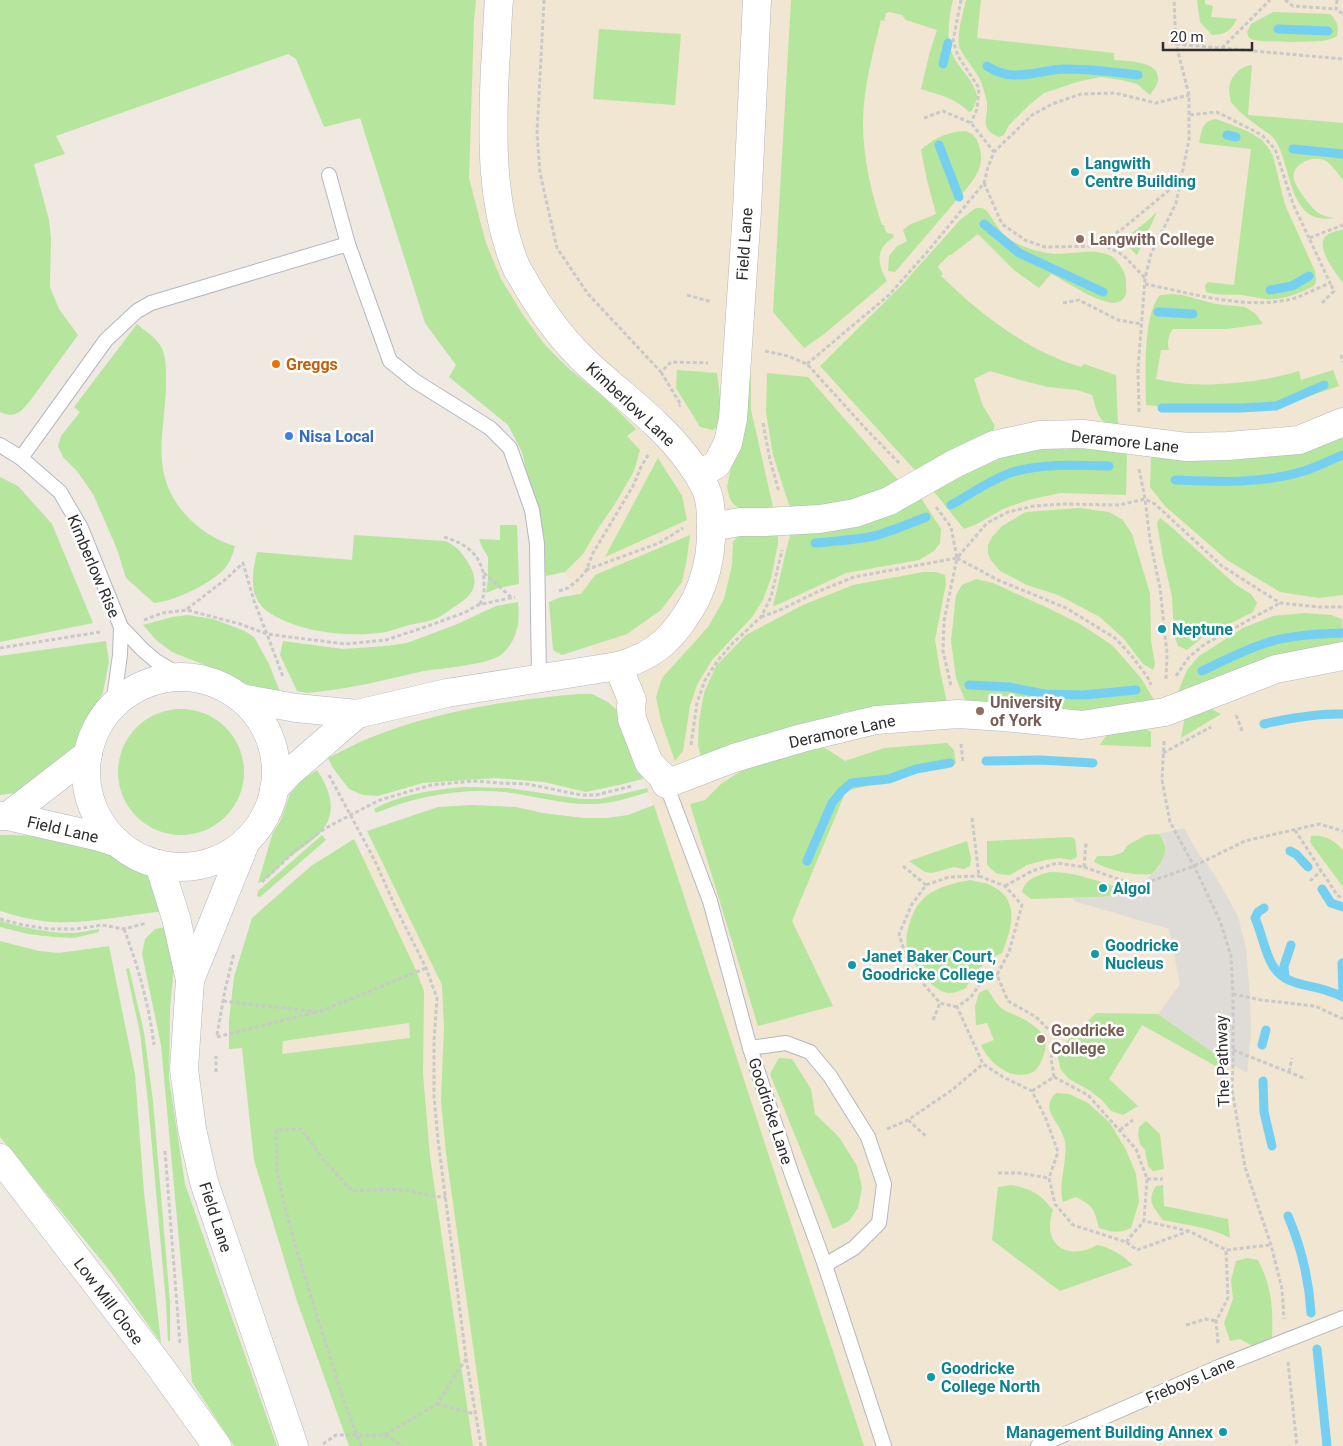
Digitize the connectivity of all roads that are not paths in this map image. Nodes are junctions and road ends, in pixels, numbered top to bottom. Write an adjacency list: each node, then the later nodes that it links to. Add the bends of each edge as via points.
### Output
1 (499, 0): 8 (street, Kimberlow Lane, via 493,140 497,199 518,269 559,333 588,365 657,424)
2 (757, 0): 8 (street, Field Lane, via 733,419 728,443 717,464)
3 (329, 175): 4 (lane)
4 (348, 244): 7 (lane, via 151,303 137,311 106,340); 14 (lane, via 390,361 415,381 490,428 510,448 532,510 537,544)
5 (1343, 422): 9 (street, Deramore Lane, via 1298,440 1228,446 1187,447 1084,434 1040,435 994,445 889,501 856,513 820,519 740,522)
6 (0, 445): 7 (lane, Kimberlow Rise)
7 (21, 458): 10 (lane, Kimberlow Rise, via 60,492 77,520)
8 (699, 475): 9 (street, Kimberlow Lane, via 709,499)
9 (711, 527): 12 (street, Kimberlow Lane, via 706,573 684,619 661,646 634,662)
10 (121, 628): 13 (lane, Kimberlow Rise, via 156,661); 16 (lane, Kimberlow Rise)
11 (1343, 656): 19 (street, Deramore Lane, via 1276,669 1165,712 1082,726 958,714 876,720 802,738)
12 (618, 666): 14 (street, Kimberlow Lane); 19 (street, Goodricke Lane, via 632,700 645,712 663,759)
13 (181, 676): 15 (street, Field Lane, via 223,686); 16 (street, Field Lane, via 156,680 133,690)
14 (539, 679): 17 (street, Kimberlow Lane, via 447,693)
15 (241, 698): 17 (street, Kimberlow Lane); 20 (street, Field Lane, via 258,716 270,738 275,763)
16 (113, 705): 18 (street, Field Lane, via 101,720)
17 (357, 714): 20 (street, Kimberlow Lane)
18 (88, 754): 21 (street, Field Lane); 23 (street, Field Lane, via 88,793 105,829)
19 (664, 780): 26 (lane, Goodricke Lane, via 710,901)
20 (274, 789): 22 (street, Field Lane, via 267,812)
21 (4, 816): 23 (street, Field Lane)
22 (246, 840): 24 (street, Field Lane, via 215,860 178,867); 25 (street, Field Lane)
23 (118, 843): 24 (street, Field Lane)
24 (159, 864): 25 (street, Field Lane)
25 (190, 980): 31 (street, Field Lane, via 184,1069 202,1173)
26 (750, 1048): 28 (lane, Goodricke Lane); 28 (lane, via 786,1043 810,1052 830,1076 868,1137 884,1184 878,1223 854,1248)
27 (0, 1158): 30 (street, Low Mill Close)
28 (825, 1265): 32 (lane, Goodricke Lane)
29 (1343, 1318): 33 (lane, Freboys Lane, via 1221,1366)
30 (217, 1446)
31 (294, 1446)
32 (884, 1446)
33 (1038, 1446)

